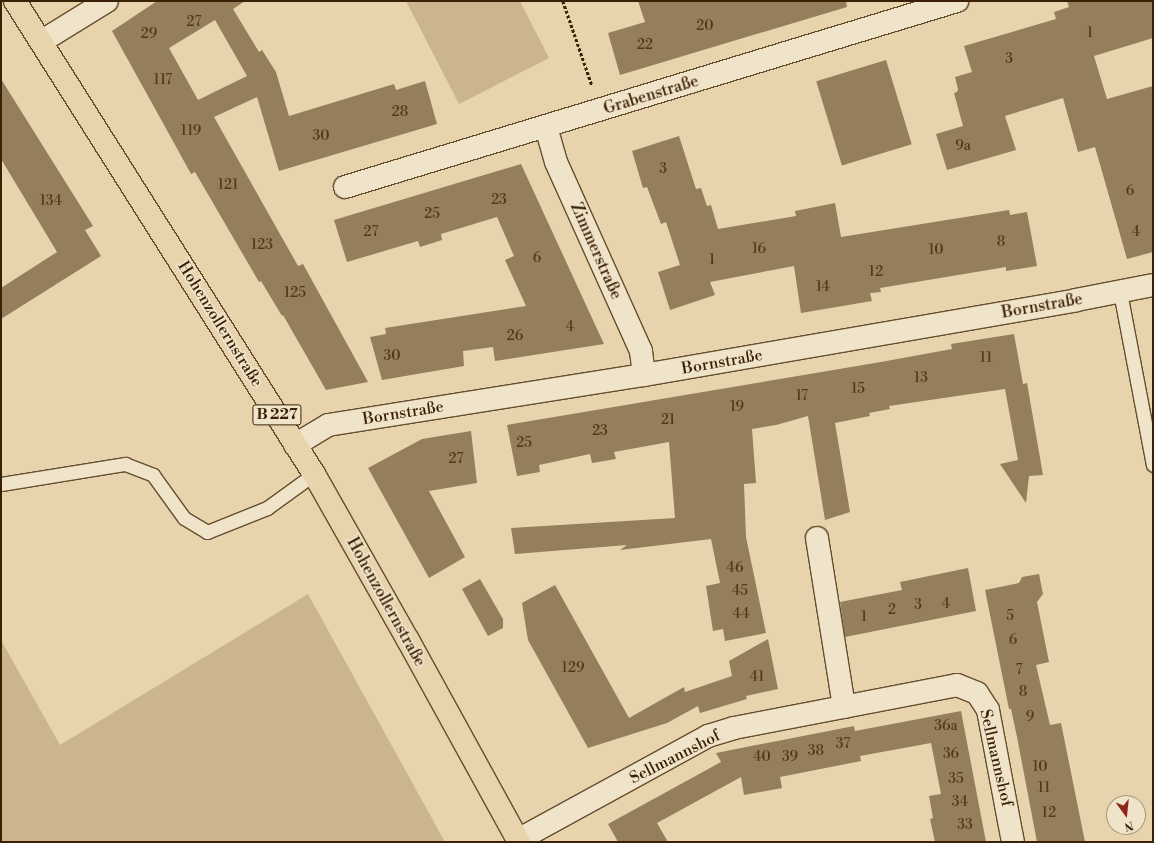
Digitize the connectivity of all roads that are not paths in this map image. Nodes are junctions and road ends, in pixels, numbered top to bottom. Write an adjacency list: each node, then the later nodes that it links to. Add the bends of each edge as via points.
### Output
1 (15, 1): 4 (main road, Hohenzollernstraße / B 227)
2 (107, 1): 4 (street)
3 (957, 1): 5 (street, Grabenstraße)
4 (42, 41): 10 (main road, Hohenzollernstraße / B 227)
5 (546, 127): 6 (street, Grabenstraße); 9 (street, Zimmerstraße, via 556,162 641,351)
6 (345, 187)
7 (1153, 285): 8 (street, Bornstraße)
8 (1120, 292): 9 (street, Bornstraße); 11 (lane)
9 (644, 376): 10 (street, Bornstraße, via 328,425)
10 (296, 445): 12 (main road, Hohenzollernstraße / B 227)
11 (1153, 465)
12 (314, 474): 13 (lane, via 267,508 207,532 184,518 153,475 125,464); 16 (main road, Hohenzollernstraße / B 227)
13 (1, 484)
14 (817, 538): 15 (street)
15 (844, 707): 16 (street, Sellmannshof, via 734,728 708,736); 17 (street, Sellmannshof, via 957,685 977,693 988,710)
16 (518, 841)
17 (1013, 842)

